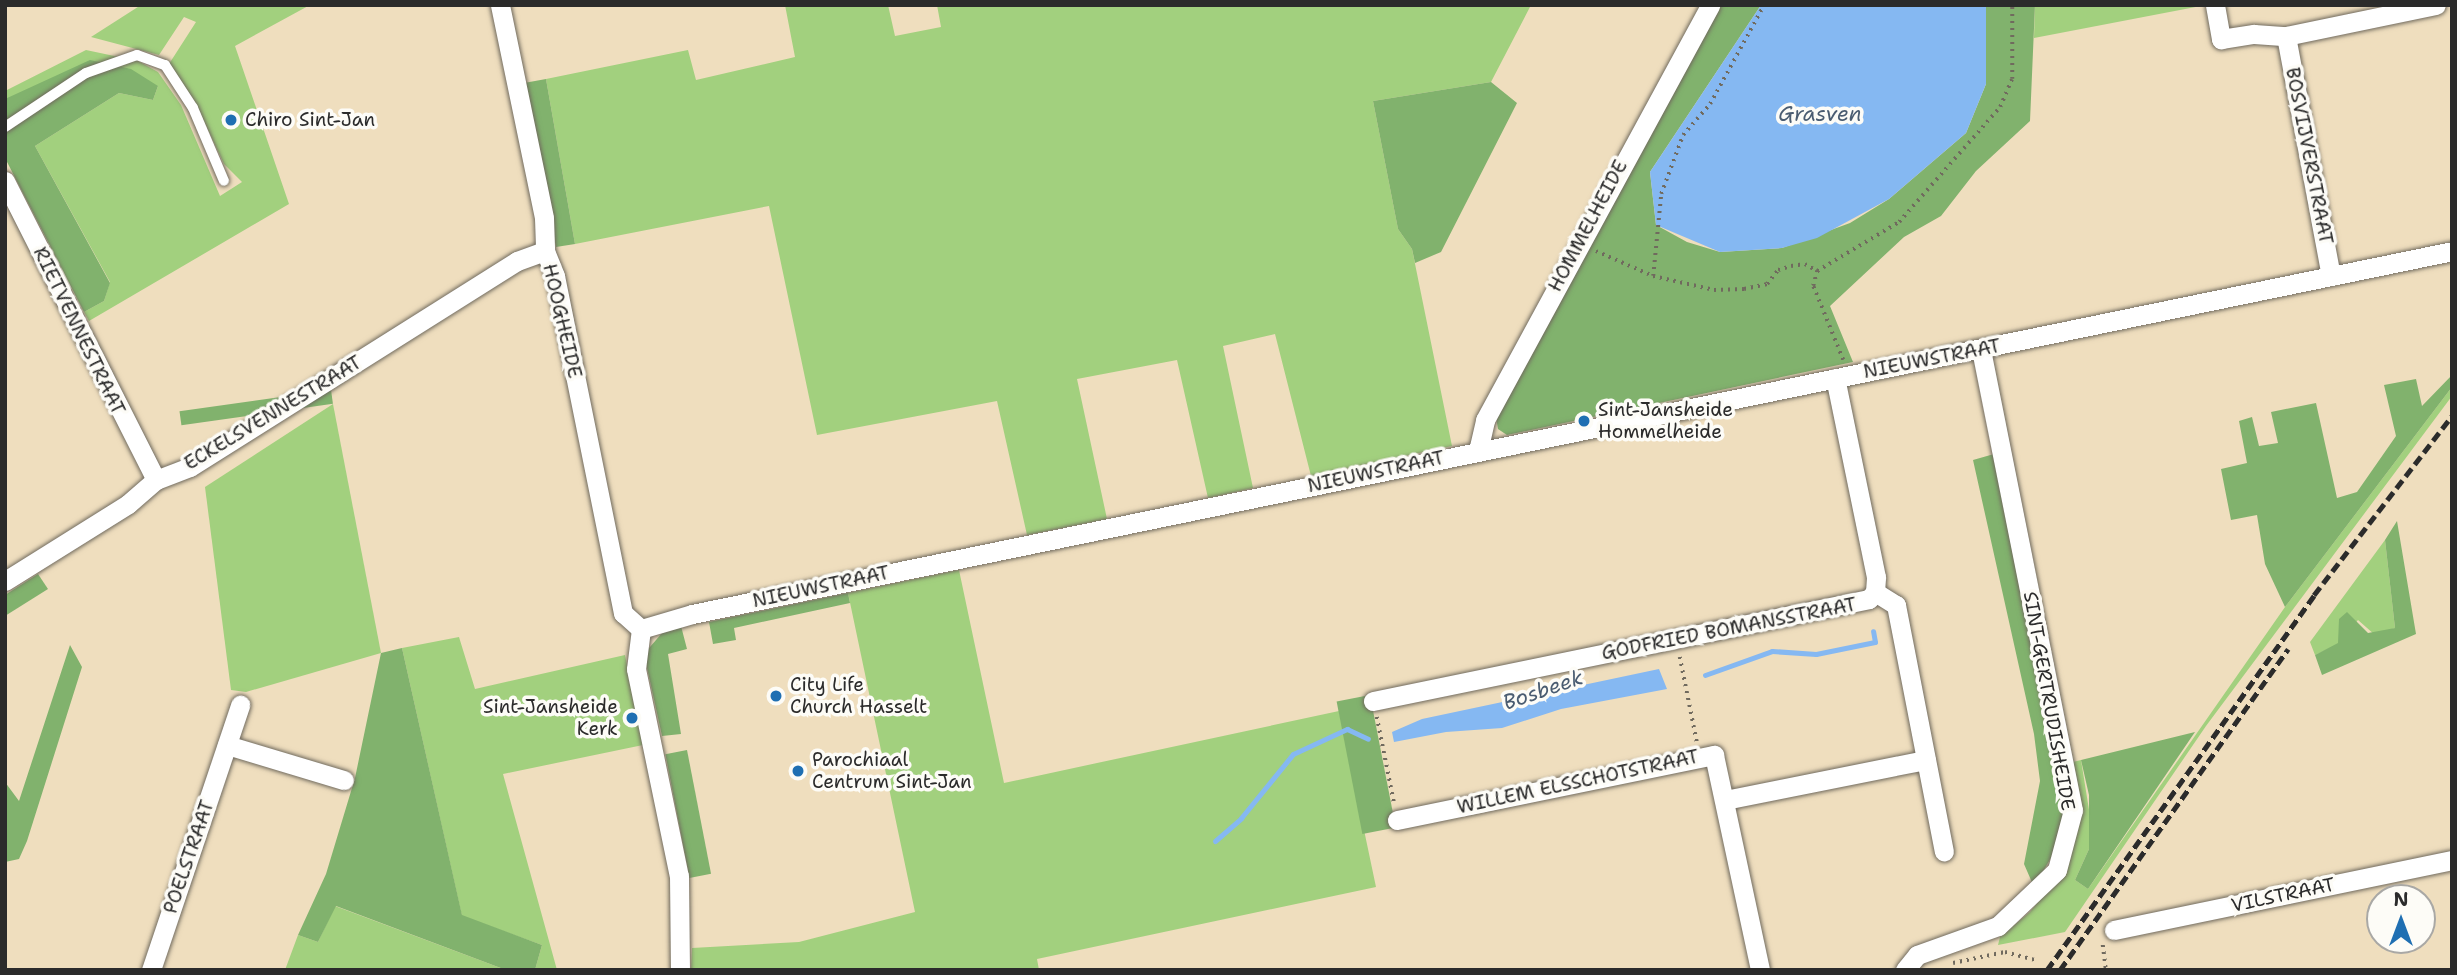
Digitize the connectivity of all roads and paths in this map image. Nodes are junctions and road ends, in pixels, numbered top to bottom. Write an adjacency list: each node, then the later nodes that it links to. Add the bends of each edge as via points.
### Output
1 (500, 5): 12 (street, HOOGHEIDE, via 544,218)
2 (1710, 5): 11 (street, HOMMELHEIDE)
3 (1764, 5): 15 (path, via 1710,104 1683,135 1661,194)
4 (2012, 5): 14 (path, via 2012,79 2000,107 1899,222)
5 (2215, 5): 7 (street, via 2221,39)
6 (2437, 5): 7 (street)
7 (2286, 36): 16 (street, BOSVIJVERSTRAAT)
8 (5, 127): 10 (lane, via 86,73 137,55 165,65 193,108)
9 (5, 181): 20 (street, RIETVENNESTRAAT)
10 (224, 181)
11 (1579, 243): 15 (path); 19 (street, HOMMELHEIDE, via 1485,420)
12 (545, 251): 20 (street, ECKELSVENNESTRAAT, via 517,261 190,467); 23 (street, HOOGHEIDE, via 555,276 623,613)
13 (2452, 251): 16 (street, NIEUWSTRAAT)
14 (1817, 271): 15 (path, via 1805,264 1791,266 1778,270 1767,284 1714,290); 18 (path, via 1813,286)
15 (1653, 276)
16 (2332, 276): 17 (street, NIEUWSTRAAT)
17 (1981, 349): 18 (street, NIEUWSTRAAT); 41 (street, SINT-GERTRUDISHEIDE, via 2073,810 2057,870 2038,889 1998,926 1917,955)
18 (1842, 377): 19 (street, NIEUWSTRAAT); 22 (street, GODFRIED BOMANSSTRAAT)
19 (1478, 451): 23 (street, NIEUWSTRAAT, via 692,614)
20 (156, 480): 21 (street, ECKELSVENNESTRAAT, via 128,504)
21 (5, 581)
22 (1875, 592): 26 (street, GODFRIED BOMANSSTRAAT, via 1862,603); 29 (street, GODFRIED BOMANSSTRAAT, via 1896,605)
23 (641, 629): 39 (street, via 636,669 679,876)
24 (1693, 654): 25 (path)
25 (1680, 657)
26 (1373, 701): 32 (path)
27 (240, 705): 28 (street, POELSTRAAT)
28 (228, 745): 30 (street); 38 (street, POELSTRAAT)
29 (1926, 760): 31 (street); 33 (street, GODFRIED BOMANSSTRAAT)
30 (344, 780)
31 (1725, 800): 32 (street, WILLEM ELSSCHOTSTRAAT, via 1714,755); 40 (street, WILLEM ELSSCHOTSTRAAT)
32 (1397, 820)
33 (1944, 851)
34 (2452, 860): 35 (street, VILSTRAAT)
35 (2114, 930)
36 (2038, 961): 37 (path, via 2005,952)
37 (1947, 965)
38 (151, 970)
39 (680, 970)
40 (1760, 970)
41 (1905, 970)

